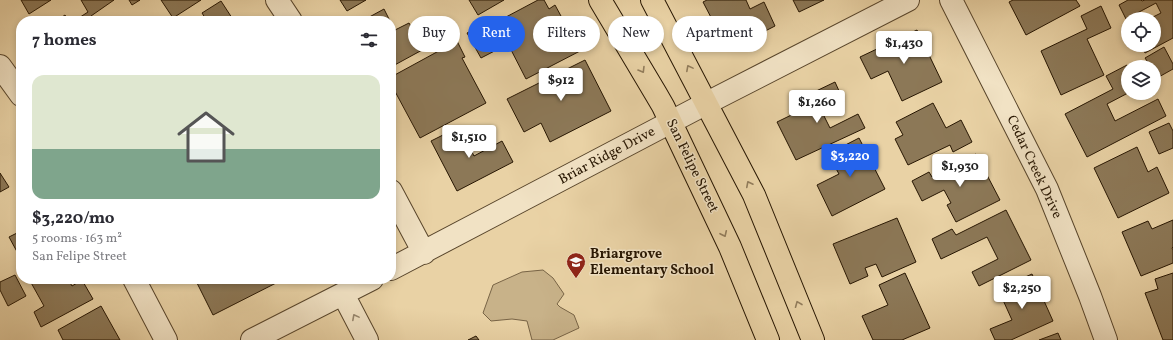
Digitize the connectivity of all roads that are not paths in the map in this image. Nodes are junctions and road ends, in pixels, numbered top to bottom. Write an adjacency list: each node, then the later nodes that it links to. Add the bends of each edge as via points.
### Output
1 (277, 0): 6 (street)
2 (600, 0): 10 (main road, San Felipe Street, one-way to 10)
3 (652, 0): 9 (main road, one-way to 3)
4 (908, 0): 9 (street, Briar Ridge Drive)
5 (951, 0): 22 (street, Cedar Creek Drive, via 1047,189)
6 (288, 16)
7 (0, 66): 8 (street)
8 (16, 88)
9 (707, 104): 10 (street, Briar Ridge Drive); 21 (main road, one-way to 9, via 754,195)
10 (671, 123): 12 (street, Briar Ridge Drive); 20 (main road, San Felipe Street, one-way to 20, via 730,247)
11 (396, 200): 12 (street)
12 (424, 252): 13 (street, Briar Ridge Drive)
13 (396, 266)
14 (137, 284): 17 (street)
15 (362, 284): 16 (street)
16 (343, 294): 18 (street); 19 (street, one-way to 16)
17 (166, 340)
18 (252, 340)
19 (367, 340)
20 (768, 340)
21 (813, 340)
22 (1106, 340)

